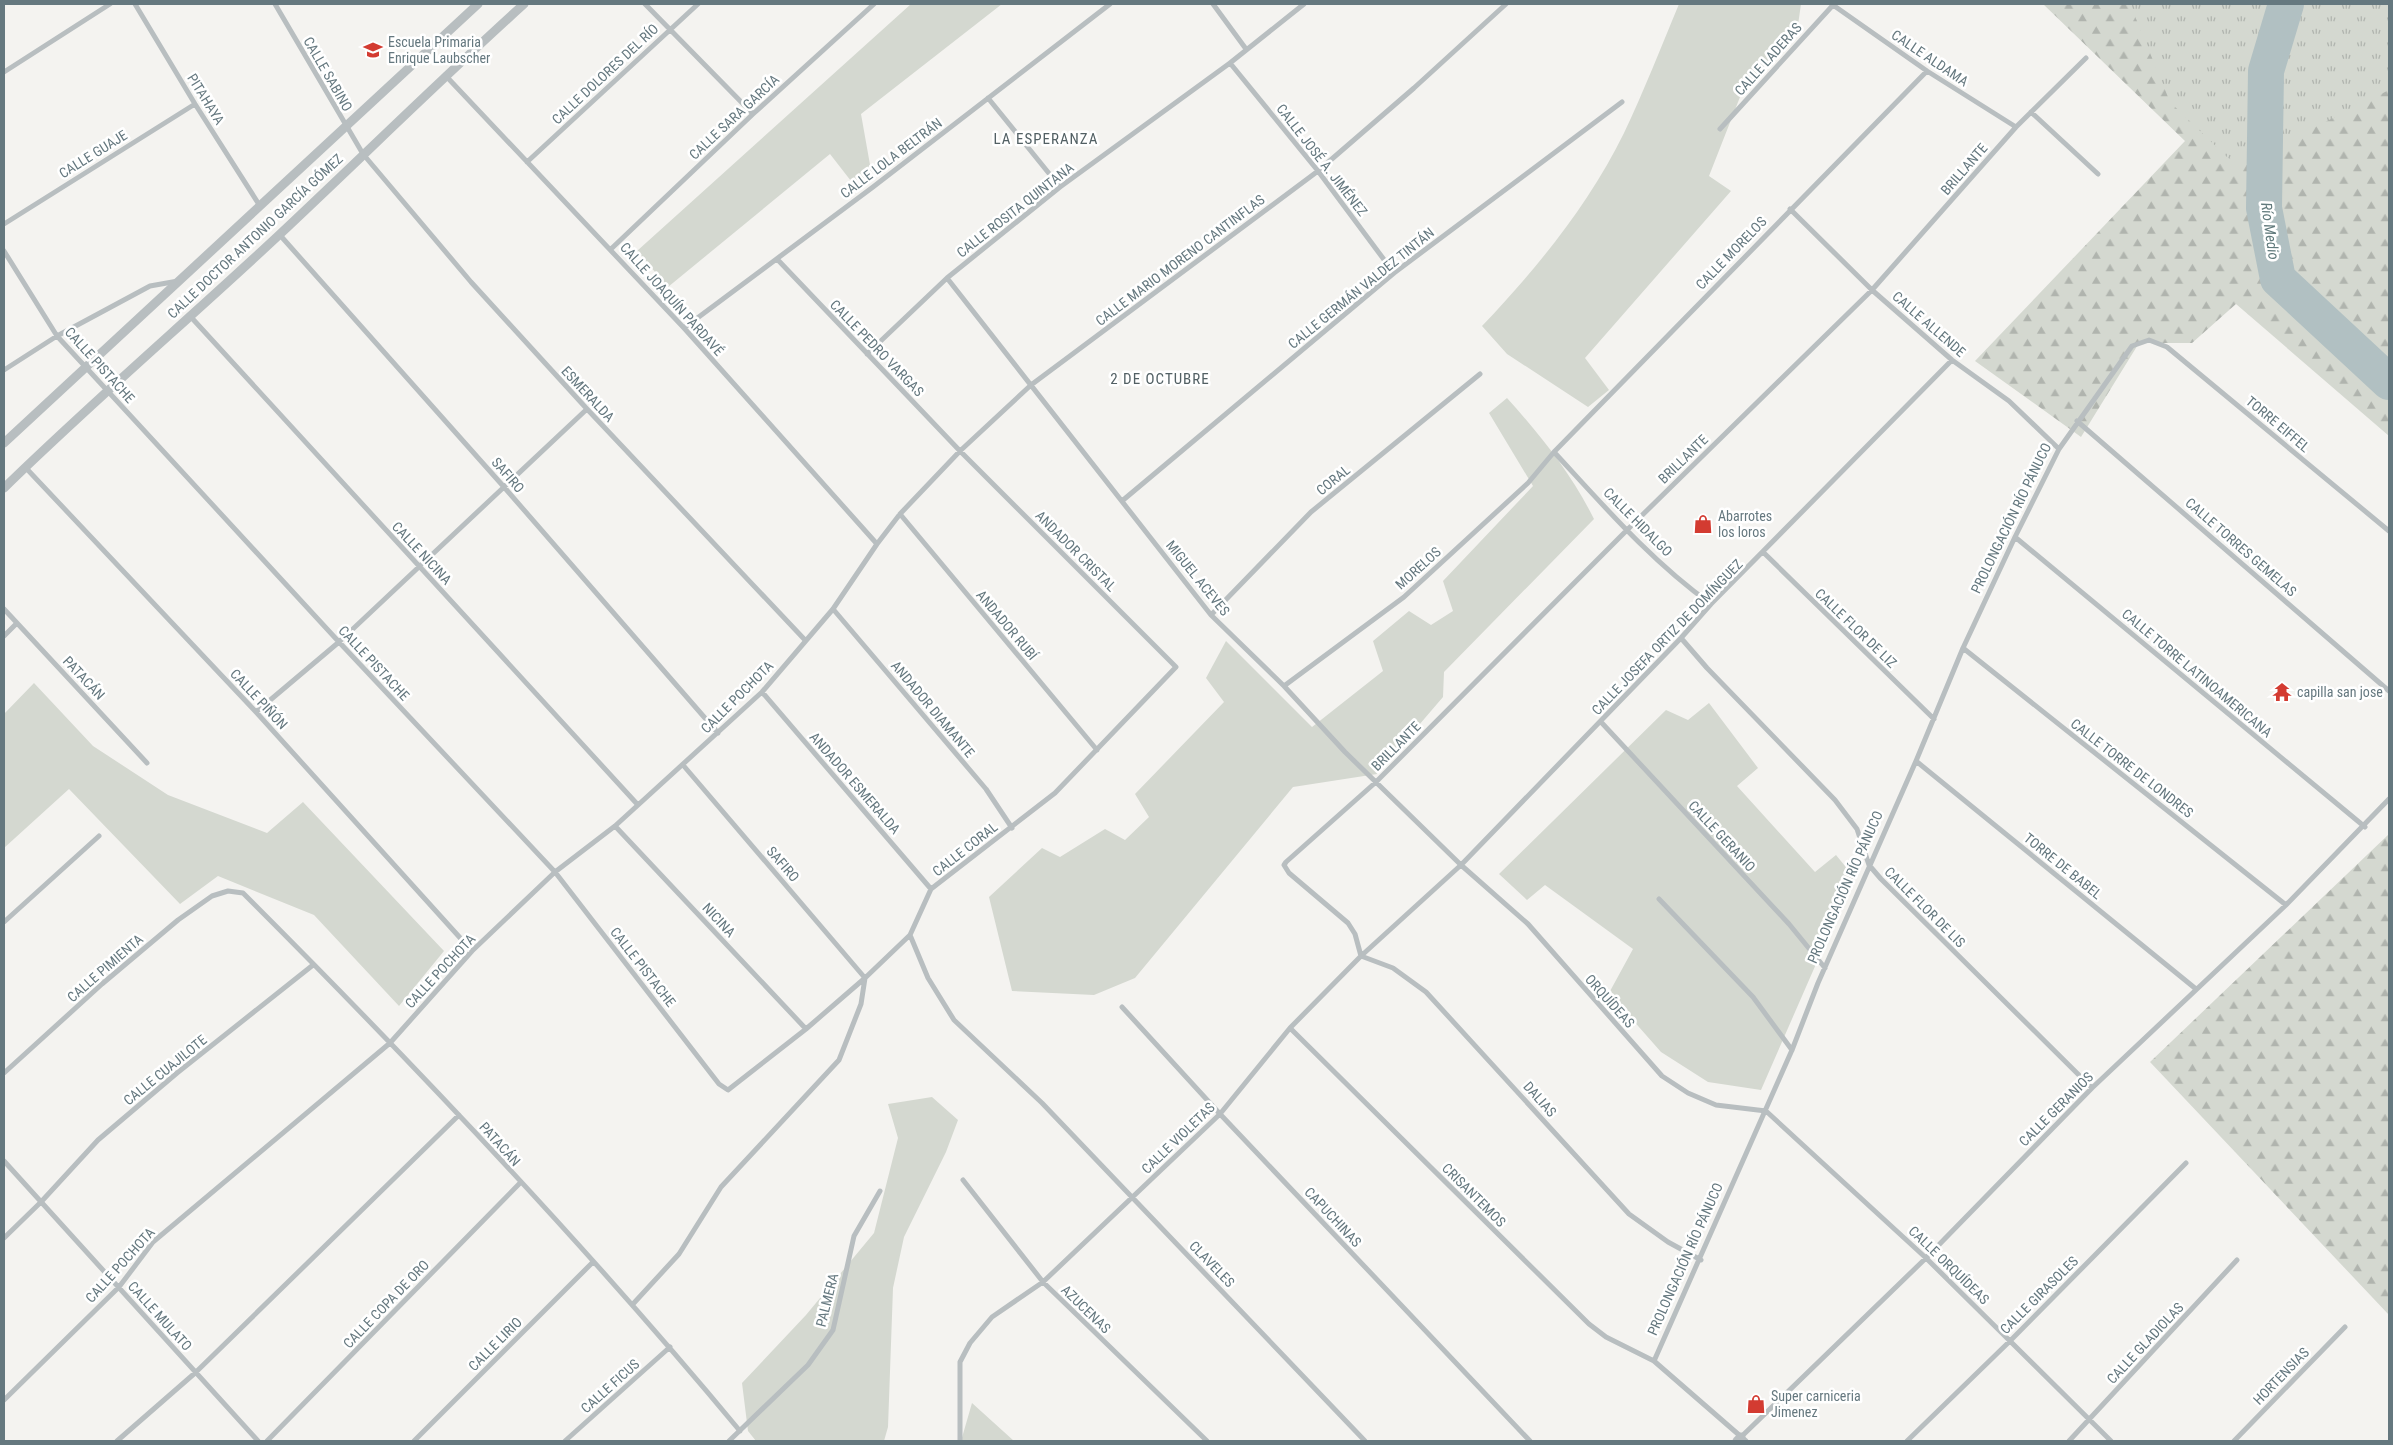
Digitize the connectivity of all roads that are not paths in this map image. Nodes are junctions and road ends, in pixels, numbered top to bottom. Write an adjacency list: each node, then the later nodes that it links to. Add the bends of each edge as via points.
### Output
1 (110, 4): 19 (street)
2 (135, 4): 23 (street, PITAHAYA)
3 (275, 4): 27 (street, CALLE SABINO)
4 (478, 4): 27 (street, CALLE DOCTOR ANTONIO GARCÍA GÓMEZ)
5 (524, 4): 20 (street, CALLE DOCTOR ANTONIO GARCÍA GÓMEZ)
6 (645, 4): 14 (street)
7 (698, 4): 14 (street, CALLE DOLORES DEL RÍO)
8 (874, 4): 25 (street, CALLE SARA GARCÍA)
9 (1110, 4): 21 (street, CALLE LOLA BELTRÁN)
10 (1214, 4): 15 (street)
11 (1304, 4): 15 (street, CALLE ROSITA QUINTANA)
12 (1506, 4): 31 (street, CALLE MARIO MORENO CANTINFLAS)
13 (1833, 4): 18 (street, CALLE ALDAMA); 28 (street, CALLE LADERAS)
14 (669, 30): 25 (street); 30 (street, CALLE DOLORES DEL RÍO)
15 (1246, 49): 17 (street, CALLE ROSITA QUINTANA)
16 (2086, 58): 24 (street, BRILLANTE)
17 (1230, 63): 31 (street, CALLE JOSÉ A. JIMÉNEZ); 33 (street, CALLE ROSITA QUINTANA)
18 (1927, 71): 26 (street, CALLE ALDAMA); 35 (street, CALLE MORELOS)
19 (4, 72)
20 (445, 75): 29 (street, CALLE DOCTOR ANTONIO GARCÍA GÓMEZ); 30 (street, CALLE JOAQUÍN PARDAVÉ)
21 (988, 98): 33 (street); 40 (street, CALLE LOLA BELTRÁN)
22 (1622, 102): 41 (street, CALLE GERMÁN VALDEZ TINTÁN)
23 (195, 104): 34 (street, PITAHAYA); 36 (street, CALLE GUAJE)
24 (2031, 112): 26 (street, BRILLANTE); 32 (street)
25 (753, 114): 38 (street, CALLE SARA GARCÍA)
26 (2016, 127): 44 (street, BRILLANTE)
27 (346, 128): 29 (street, CALLE SABINO); 34 (street, CALLE DOCTOR ANTONIO GARCÍA GÓMEZ)
28 (1720, 129)
29 (363, 154): 37 (street, CALLE DOCTOR ANTONIO GARCÍA GÓMEZ); 56 (street, ESMERALDA, via 471,282)
30 (527, 162): 38 (street, CALLE JOAQUÍN PARDAVÉ)
31 (1318, 171): 41 (street, CALLE JOSÉ A. JIMÉNEZ); 54 (street, CALLE MARIO MORENO CANTINFLAS)
32 (2098, 174)
33 (1060, 187): 42 (street, CALLE ROSITA QUINTANA)
34 (260, 206): 43 (street, CALLE DOCTOR ANTONIO GARCÍA GÓMEZ)
35 (1790, 209): 44 (street, CALLE ALLENDE); 61 (street, CALLE MORELOS)
36 (4, 224)
37 (279, 234): 45 (street, CALLE DOCTOR ANTONIO GARCÍA GÓMEZ); 63 (street, SAFIRO)
38 (611, 249): 46 (street, CALLE JOAQUÍN PARDAVÉ)
39 (4, 252): 47 (street, CALLE PISTACHE)
40 (777, 259): 46 (street, CALLE LOLA BELTRÁN); 49 (street, CALLE PEDRO VARGAS)
41 (1394, 273): 65 (street, CALLE GERMÁN VALDEZ TINTÁN)
42 (948, 278): 49 (street, CALLE ROSITA QUINTANA); 54 (street, MIGUEL ACEVES)
43 (180, 280): 47 (street, via 150,286); 51 (street, CALLE DOCTOR ANTONIO GARCÍA GÓMEZ)
44 (1872, 290): 50 (street, CALLE ALLENDE); 67 (street, BRILLANTE)
45 (190, 316): 55 (street, CALLE DOCTOR ANTONIO GARCÍA GÓMEZ); 72 (street, CALLE NICINA)
46 (684, 328): 70 (street, CALLE JOAQUÍN PARDAVÉ)
47 (57, 336): 51 (street, CALLE PISTACHE); 52 (street)
48 (2149, 340): 57 (street, PROLONGACIÓN RÍO PÁNUCO, via 2132,346); 68 (street, TORRE EIFFEL, via 2167,347)
49 (867, 354): 60 (street, CALLE PEDRO VARGAS)
50 (1952, 360): 59 (street, CALLE ALLENDE, via 2009,401); 71 (street, CALLE JOSEFA ORTIZ DE DOMÍNGUEZ)
51 (85, 366): 55 (street, CALLE PISTACHE); 58 (street, CALLE DOCTOR ANTONIO GARCÍA GÓMEZ)
52 (4, 370)
53 (1480, 374): 76 (street, CORAL, via 1311,512)
54 (1031, 385): 60 (street, CALLE MARIO MORENO CANTINFLAS); 65 (street, MIGUEL ACEVES)
55 (106, 390): 62 (street, CALLE DOCTOR ANTONIO GARCÍA GÓMEZ); 81 (street, CALLE PISTACHE)
56 (587, 409): 63 (street); 80 (street, ESMERALDA)
57 (2077, 421): 59 (street, PROLONGACIÓN RÍO PÁNUCO); 85 (street, CALLE TORRES GEMELAS)
58 (4, 443)
59 (2059, 448): 69 (street, PROLONGACIÓN RÍO PÁNUCO)
60 (960, 452): 66 (street, CALLE MARIO MORENO CANTINFLAS); 83 (street, ANDADOR CRISTAL)
61 (1554, 452): 67 (street, CALLE HIDALGO); 84 (street, MORELOS, via 1528,483 1404,597)
62 (25, 467): 64 (street, CALLE DOCTOR ANTONIO GARCÍA GÓMEZ); 87 (street, CALLE PIÑÓN)
63 (504, 487): 72 (street); 90 (street, SAFIRO)
64 (4, 488)
65 (1122, 501): 76 (street, MIGUEL ACEVES)
66 (900, 514): 70 (street, CALLE MARIO MORENO CANTINFLAS); 91 (street, ANDADOR RUBÍ)
67 (1627, 530): 73 (street, CALLE HIDALGO); 95 (street, BRILLANTE)
68 (2389, 531)
69 (2015, 537): 82 (street, PROLONGACIÓN RÍO PÁNUCO); 99 (street, CALLE TORRE LATINOAMERICANA)
70 (877, 544): 75 (street, CALLE POCHOTA)
71 (1763, 552): 73 (street, CALLE JOSEFA ORTIZ DE DOMÍNGUEZ); 88 (street, CALLE FLOR DE LIZ)
72 (419, 567): 81 (street); 97 (street, CALLE NICINA)
73 (1711, 604): 79 (street, CALLE JOSEFA ORTIZ DE DOMÍNGUEZ)
74 (4, 609): 77 (street, PATACÁN)
75 (833, 609): 80 (street, CALLE POCHOTA); 100 (street, ANDADOR DIAMANTE, via 986,789)
76 (1211, 615): 84 (street, MIGUEL ACEVES)
77 (17, 623): 78 (street); 93 (street, PATACÁN)
78 (4, 636)
79 (1681, 638): 89 (street, CALLE JOSEFA ORTIZ DE DOMÍNGUEZ); 103 (street, CALLE FLOR DE LIS, via 1835,800 1857,829)
80 (806, 640): 86 (street, CALLE POCHOTA)
81 (338, 642): 87 (street); 104 (street, CALLE PISTACHE)
82 (1963, 648): 88 (street, PROLONGACIÓN RÍO PÁNUCO); 108 (street, CALLE TORRE DE LONDRES)
83 (1176, 667): 91 (street, CALLE CORAL)
84 (1284, 686): 95 (street, MIGUEL ACEVES)
85 (2389, 691)
86 (762, 692): 90 (street, CALLE POCHOTA); 105 (street, ANDADOR ESMERALDA)
87 (256, 712): 111 (street, CALLE PIÑÓN)
88 (1934, 719): 92 (street, PROLONGACIÓN RÍO PÁNUCO)
89 (1601, 722): 102 (street, CALLE JOSEFA ORTIZ DE DOMÍNGUEZ); 114 (street, CALLE GERANIO, via 1789,924)
90 (718, 733): 94 (street, CALLE POCHOTA)
91 (1097, 750): 100 (street, CALLE CORAL, via 1055,793)
92 (1916, 761): 103 (street, PROLONGACIÓN RÍO PÁNUCO); 116 (street, TORRE DE BABEL)
93 (147, 763)
94 (684, 766): 97 (street, CALLE POCHOTA); 115 (street, SAFIRO)
95 (1376, 782): 102 (street, MIGUEL ACEVES); 112 (street, BRILLANTE, via 1284,866 1288,873 1348,923)
96 (2389, 800): 99 (street, CALLE GERANIOS)
97 (638, 805): 98 (street, CALLE POCHOTA)
98 (614, 826): 104 (street, CALLE POCHOTA); 119 (street, NICINA)
99 (2365, 826): 108 (street, CALLE GERANIOS)
100 (1012, 828): 105 (street, CALLE CORAL)
101 (99, 836): 109 (street)
102 (1461, 865): 112 (street, CALLE VIOLETAS); 125 (street, ORQUÍDEAS, via 1528,924 1662,1076 1688,1093 1716,1105)
103 (1869, 865): 114 (street, PROLONGACIÓN RÍO PÁNUCO); 123 (street, CALLE FLOR DE LIS)
104 (555, 872): 111 (street, CALLE POCHOTA); 124 (street, CALLE PISTACHE, via 719,1084)
105 (931, 889): 110 (street, CALLE CORAL)
106 (228, 891): 113 (street, PATACÁN, via 243,893); 122 (street, CALLE PIMIENTA, via 212,896 178,920)
107 (1659, 899): 121 (street, via 1753,997)
108 (2286, 904): 116 (street, CALLE GERANIOS)
109 (4, 922)
110 (910, 935): 115 (street, CALLE CORAL); 133 (street, CLAVELES, via 928,978 954,1020 1042,1103)
111 (472, 951): 120 (street, CALLE POCHOTA)
112 (1361, 956): 118 (street, CALLE VIOLETAS); 137 (street, DALIAS, via 1394,968 1426,992 1629,1214 1668,1242)
113 (313, 965): 120 (street, PATACÁN); 134 (street, CALLE CUAJILOTE, via 98,1140)
114 (1824, 968): 121 (street, PROLONGACIÓN RÍO PÁNUCO)
115 (865, 978): 119 (street, CALLE CORAL); 142 (street, via 861,1004 839,1060 720,1187 679,1254)
116 (2196, 989): 123 (street, CALLE GERANIOS)
117 (1122, 1006): 126 (street, CAPUCHINAS)
118 (1290, 1028): 126 (street, CALLE VIOLETAS); 146 (street, CRISANTEMOS, via 1589,1324 1606,1337)
119 (806, 1029): 124 (street, CALLE CORAL)
120 (390, 1043): 127 (street, PATACÁN); 141 (street, CALLE POCHOTA, via 152,1242)
121 (1792, 1050): 125 (street, PROLONGACIÓN RÍO PÁNUCO)
122 (4, 1073)
123 (2092, 1088): 136 (street, CALLE GERANIOS)
124 (728, 1090)
125 (1766, 1111): 136 (street, CALLE ORQUÍDEAS); 137 (street, PROLONGACIÓN RÍO PÁNUCO)
126 (1220, 1114): 133 (street, CALLE VIOLETAS); 161 (street, CAPUCHINAS)
127 (459, 1115): 131 (street, PATACÁN); 147 (street)
128 (4, 1161): 134 (street, CALLE MULATO)
129 (2186, 1163): 144 (street, CALLE GIRASOLES)
130 (963, 1180): 140 (street, AZUCENAS)
131 (520, 1183): 139 (street, PATACÁN); 154 (street, CALLE COPA DE ORO)
132 (880, 1191): 150 (street, PALMERA, via 854,1236 833,1330 808,1365)
133 (1133, 1197): 140 (street, CALLE VIOLETAS); 160 (street, CLAVELES)
134 (41, 1202): 135 (street, CALLE CUAJILOTE); 141 (street, CALLE MULATO)
135 (4, 1238)
136 (1926, 1258): 144 (street, CALLE ORQUÍDEAS); 151 (street, CALLE GERANIOS)
137 (1701, 1260): 146 (street, PROLONGACIÓN RÍO PÁNUCO)
138 (2237, 1260): 149 (street, CALLE GLADIOLAS)
139 (593, 1262): 142 (street, PATACÁN); 155 (street, CALLE LIRIO)
140 (1043, 1282): 158 (street, CALLE VIOLETAS, via 992,1317 970,1343 960,1362); 159 (street, AZUCENAS)
141 (119, 1287): 147 (street, CALLE MULATO); 148 (street, CALLE POCHOTA)
142 (633, 1304): 145 (street, PATACÁN)
143 (2345, 1327): 165 (street, HORTENSIAS)
144 (2010, 1341): 149 (street, CALLE ORQUÍDEAS); 162 (street, CALLE GIRASOLES)
145 (670, 1347): 150 (street, PATACÁN); 156 (street, CALLE FICUS)
146 (1654, 1361): 151 (street)
147 (195, 1373): 152 (street); 153 (street, CALLE MULATO)
148 (4, 1400)
149 (2089, 1420): 163 (street, CALLE GLADIOLAS); 164 (street, CALLE ORQUÍDEAS)
150 (740, 1431): 157 (street, PALMERA)
151 (1741, 1440)
152 (117, 1441)
153 (258, 1441)
154 (267, 1441)
155 (414, 1441)
156 (566, 1441)
157 (729, 1441)
158 (960, 1441)
159 (1207, 1441)
160 (1365, 1441)
161 (1530, 1441)
162 (1907, 1441)
163 (2070, 1441)
164 (2111, 1441)
165 (2234, 1441)

